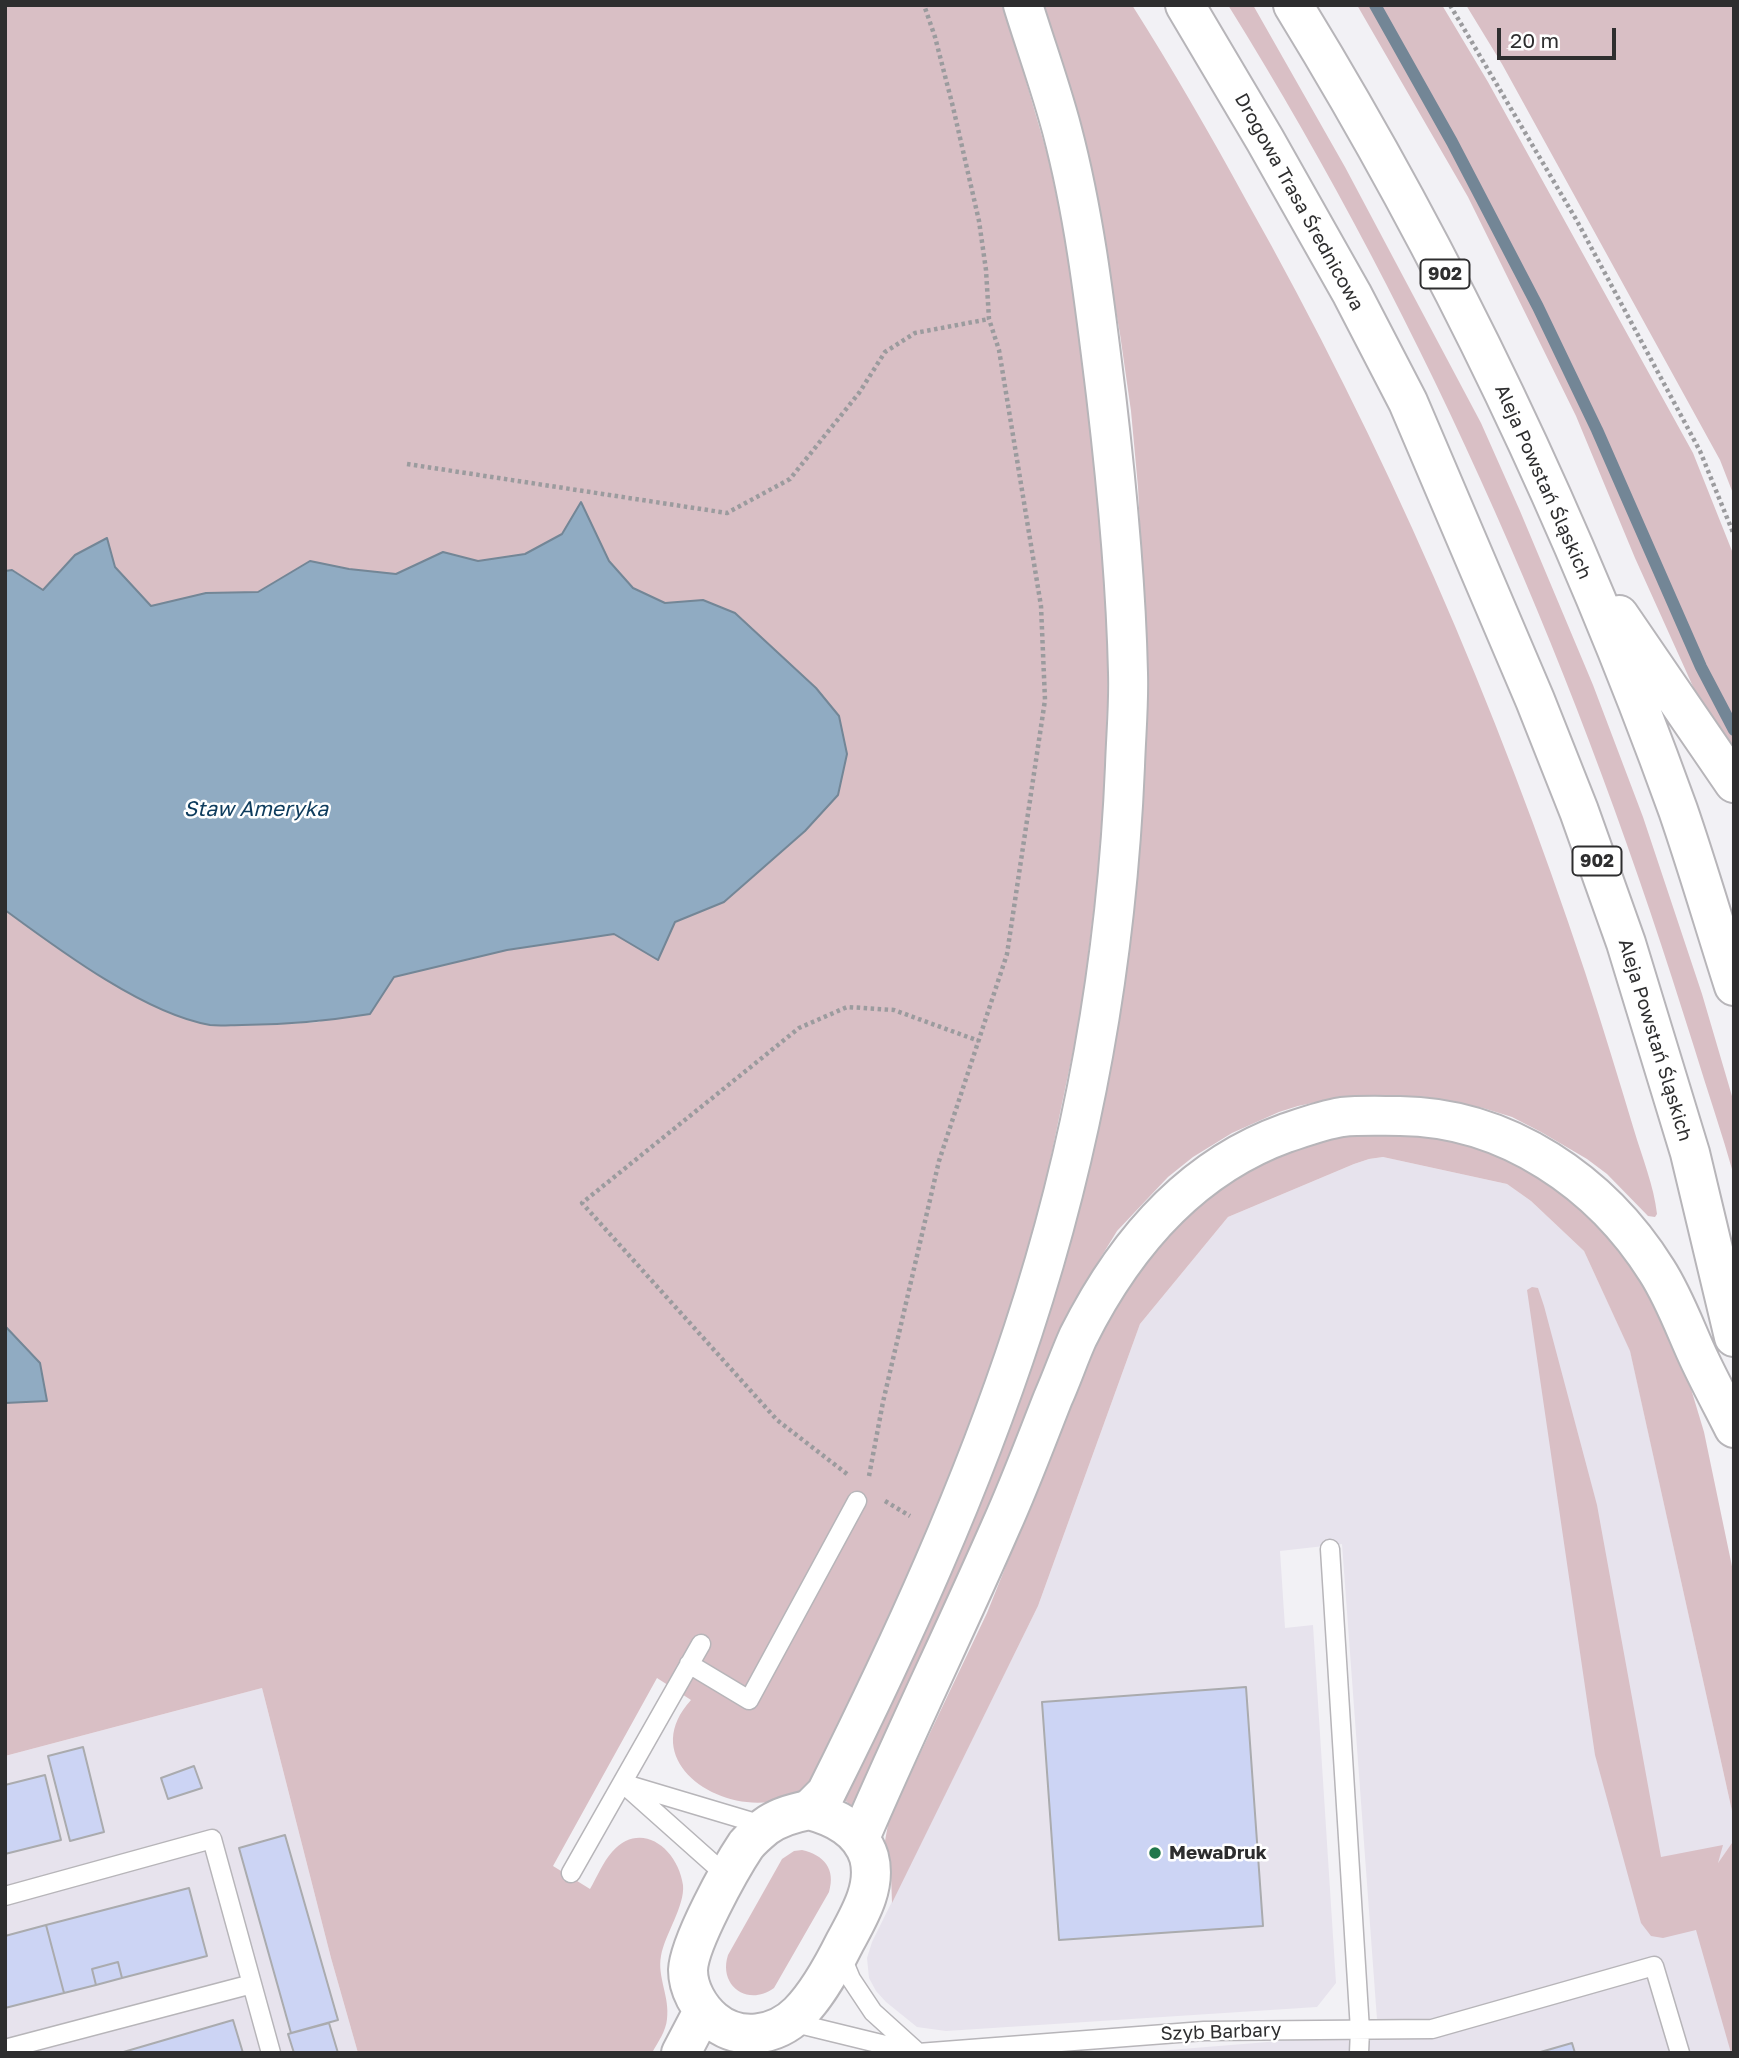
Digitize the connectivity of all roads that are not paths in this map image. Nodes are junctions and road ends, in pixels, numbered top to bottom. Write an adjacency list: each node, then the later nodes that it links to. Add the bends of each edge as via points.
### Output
1 (1023, 5): 15 (main road, via 1062,130 1091,265 1121,529 1128,677 1117,886 1084,1105 1023,1332 985,1439 904,1632 826,1793)
2 (1185, 5): 4 (main road, Drogowa Trasa Średnicowa / 902, via 1352,294)
3 (1293, 5): 5 (main road, Aleja Powstań Śląskich / 902, via 1395,177 1479,342)
4 (1408, 402): 8 (main road, Aleja Powstań Śląskich / 902, via 1540,712 1621,929 1690,1153)
5 (1576, 553): 6 (main road); 7 (main road, Aleja Powstań Śląskich / 902, via 1679,812)
6 (1734, 783)
7 (1734, 986)
8 (1734, 1337)
9 (1734, 1428): 17 (main road, via 1679,1311 1634,1238 1603,1203 1565,1171 1521,1145 1425,1117 1375,1116 1306,1126 1240,1152 1188,1189 1157,1219 1115,1272 1092,1311 983,1569)
10 (861, 1495): 13 (lane, via 749,1700)
11 (1330, 1549): 25 (lane)
12 (701, 1644): 13 (lane)
13 (689, 1664): 14 (lane)
14 (622, 1783): 16 (lane); 18 (lane); 19 (lane)
15 (809, 1810): 16 (main road); 17 (main road, via 841,1822)
16 (767, 1826): 19 (main road, via 747,1844)
17 (860, 1838): 21 (main road, via 869,1857 869,1888)
18 (571, 1873)
19 (728, 1877): 23 (main road, via 698,1933 688,1968)
20 (5, 1896): 22 (lane, via 212,1839)
21 (840, 1953): 24 (main road, via 809,2002); 31 (lane, via 873,2012)
22 (252, 1984): 28 (lane); 29 (lane)
23 (702, 2011): 26 (main road); 30 (main road)
24 (787, 2021): 26 (main road); 31 (lane, Szyb Barbary)
25 (1360, 2030): 27 (lane, Szyb Barbary, via 1204,2031); 32 (lane); 33 (lane, Szyb Barbary, via 1432,2029 1654,1966)
26 (733, 2044)
27 (1017, 2048): 31 (lane, Szyb Barbary)
28 (5, 2049)
29 (271, 2053)
30 (681, 2053)
31 (918, 2053)
32 (1359, 2053)
33 (1680, 2053)

